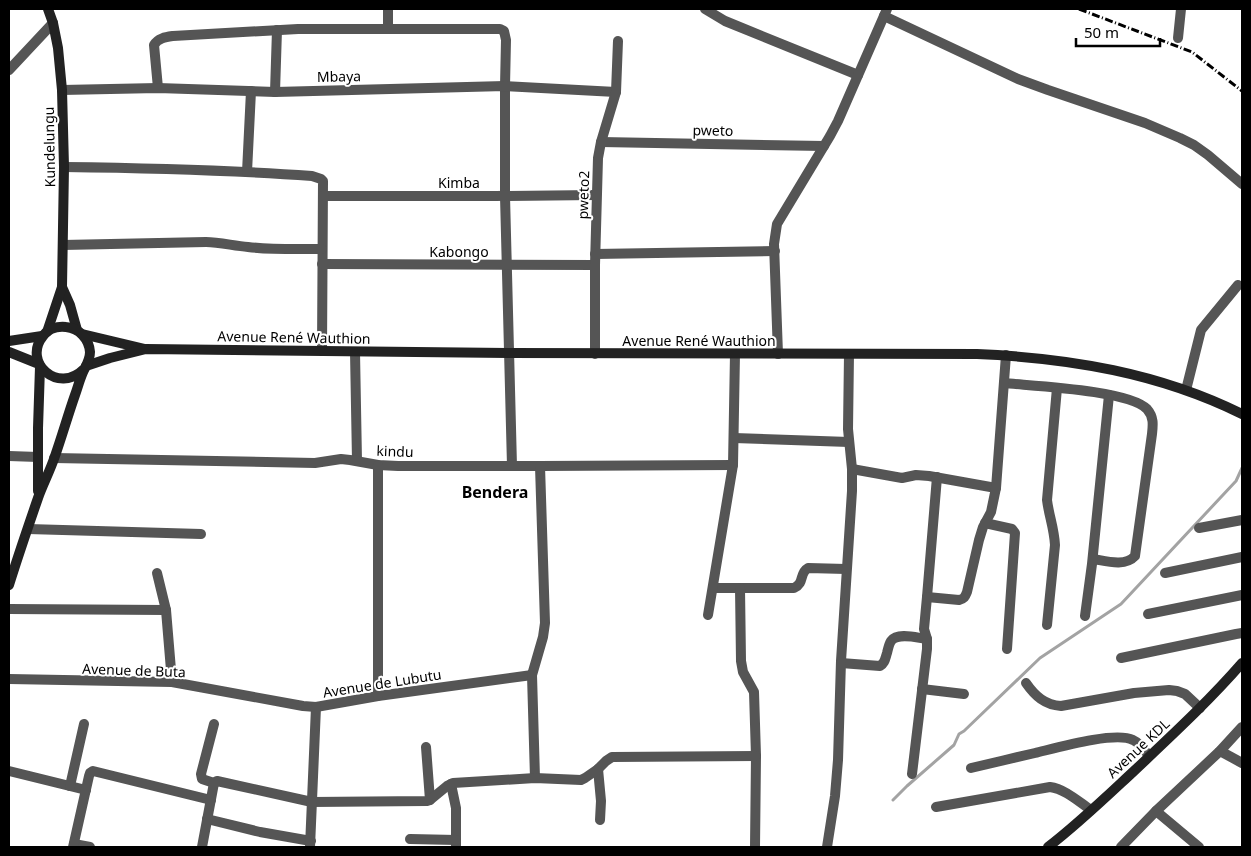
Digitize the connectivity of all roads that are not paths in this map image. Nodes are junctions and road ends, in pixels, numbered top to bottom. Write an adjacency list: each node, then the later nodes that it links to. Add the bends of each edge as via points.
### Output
1 (48, 9): 6 (street, Kundelungu)
2 (388, 9): 7 (street)
3 (704, 9): 12 (street, via 725,21)
4 (1181, 9): 9 (street)
5 (886, 12): 12 (street); 23 (street, via 1018,79 1180,138 1208,155)
6 (53, 23): 11 (street); 15 (street, Kundelungu)
7 (388, 29): 8 (street); 13 (street, via 500,29 506,40)
8 (277, 30): 14 (street, via 157,40 154,48); 17 (street)
9 (1178, 38)
10 (618, 41): 18 (street, pweto2)
11 (9, 70)
12 (858, 75): 20 (street)
13 (505, 86): 17 (street, Mbaya); 18 (street, Mbaya); 26 (street)
14 (158, 88): 15 (street, Mbaya); 16 (street, Mbaya)
15 (62, 90): 21 (street, Kundelungu)
16 (251, 91): 17 (street, Mbaya); 22 (street)
17 (275, 92)
18 (616, 92): 19 (street, pweto2)
19 (601, 142): 20 (street, pweto); 24 (street, pweto2)
20 (824, 146): 29 (street, via 777,224)
21 (64, 167): 22 (street); 27 (street, Kundelungu)
22 (247, 172): 25 (street, via 320,178)
23 (1242, 184)
24 (596, 195): 26 (street, Kimba); 30 (street, pweto2)
25 (323, 196): 26 (street, Kimba); 28 (street)
26 (505, 196): 32 (street)
27 (63, 245): 28 (street, via 216,242 249,248); 35 (street, Kundelungu)
28 (322, 249): 31 (street)
29 (775, 251): 30 (street); 46 (street)
30 (595, 254): 33 (street, pweto2)
31 (322, 264): 32 (street, Kabongo); 40 (street)
32 (506, 264): 33 (street, Kabongo); 43 (street)
33 (595, 265): 44 (street, pweto2)
34 (1238, 285): 53 (street, via 1201,330)
35 (62, 287): 36 (street); 37 (street)
36 (80, 332): 37 (street, via 59,327); 39 (street); 50 (street, via 90,353)
37 (45, 334): 38 (street); 49 (street, via 37,348)
38 (9, 342)
39 (146, 349): 40 (street, Avenue René Wauthion); 50 (street)
40 (322, 351): 42 (street, Avenue René Wauthion)
41 (9, 352): 49 (street)
42 (355, 352): 43 (street, Avenue René Wauthion); 61 (street, kindu)
43 (508, 353): 44 (street, Avenue René Wauthion); 64 (street)
44 (595, 354): 45 (street, Avenue René Wauthion)
45 (735, 354): 46 (street, Avenue René Wauthion); 56 (street)
46 (778, 354): 47 (street, Avenue René Wauthion)
47 (850, 354): 48 (street, Avenue René Wauthion); 57 (street)
48 (1006, 355): 51 (street); 53 (street, Avenue René Wauthion, via 1086,364)
49 (40, 365): 50 (street, via 50,376 62,379 75,377); 59 (street)
50 (85, 368): 60 (street)
51 (1004, 384): 52 (street); 68 (street)
52 (1057, 388): 54 (street); 90 (street, via 1047,500 1055,545)
53 (1186, 390): 55 (street, Avenue René Wauthion)
54 (1109, 394): 76 (street); 76 (street, via 1142,405 1150,413 1153,424 1134,556 1125,563)
55 (1242, 414)
56 (734, 438): 57 (street); 63 (street)
57 (848, 442): 66 (street)
58 (9, 456): 59 (street)
59 (38, 457): 69 (street)
60 (54, 458): 61 (street); 69 (street)
61 (357, 461): 62 (street, kindu)
62 (378, 465): 64 (street, kindu); 103 (street)
63 (733, 465): 65 (street, kindu); 81 (street)
64 (512, 466): 65 (street, kindu)
65 (540, 466): 97 (street, via 545,623)
66 (852, 468): 67 (street, via 902,478); 77 (street)
67 (937, 477): 68 (street); 84 (street)
68 (996, 488): 71 (street)
69 (38, 496): 73 (street)
70 (1242, 520): 72 (street)
71 (985, 523): 84 (street, via 965,597 959,600); 93 (street, via 1012,529 1014,533)
72 (1200, 528)
73 (28, 529): 74 (street); 80 (street)
74 (201, 534)
75 (1242, 557): 79 (street)
76 (1093, 559): 89 (street)
77 (846, 569): 82 (street, via 808,568 801,583 794,588); 95 (street)
78 (157, 573): 86 (street)
79 (1165, 573)
80 (9, 585)
81 (713, 588): 82 (street); 88 (street)
82 (740, 588): 111 (street, via 741,662 754,692)
83 (1242, 595): 87 (street)
84 (927, 597): 92 (street, via 924,629)
85 (9, 609): 86 (street)
86 (166, 610): 99 (street)
87 (1148, 614)
88 (708, 615)
89 (1085, 616)
90 (1047, 626)
91 (1242, 634): 94 (street)
92 (927, 640): 95 (street, via 896,637 891,640 885,661 880,666); 101 (street)
93 (1006, 649)
94 (1121, 658)
95 (842, 663): 138 (street, via 838,769)
96 (1242, 663): 105 (street, Avenue KDL)
97 (532, 675): 103 (street, Avenue de Lubutu); 118 (street)
98 (9, 679): 99 (street, Avenue de Buta)
99 (172, 682): 104 (street, Avenue de Buta)
100 (1026, 683): 105 (street, via 1045,703 1053,706 1169,690 1185,694)
101 (922, 690): 102 (street); 117 (street)
102 (964, 694)
103 (378, 696): 104 (street, Avenue de Lubutu)
104 (316, 707): 125 (street, Avenue de Lubutu)
105 (1200, 708): 112 (street, Avenue KDL)
106 (84, 724): 121 (street)
107 (214, 724): 119 (street, via 201,774 202,779)
108 (1242, 727): 110 (street)
109 (426, 747): 124 (street)
110 (1220, 750): 113 (street); 128 (street)
111 (756, 756): 115 (street, via 612,757); 137 (street)
112 (1149, 756): 114 (street, via 1133,740 1108,738 1078,742); 127 (street, Avenue KDL)
113 (1242, 763)
114 (971, 768)
115 (598, 769): 118 (street, via 581,780); 130 (street)
116 (9, 771): 121 (street)
117 (912, 774)
118 (535, 778): 120 (street)
119 (214, 783): 123 (street); 125 (street, via 219,781)
120 (451, 784): 124 (street); 133 (street, via 456,808)
121 (70, 786): 122 (street)
122 (86, 790): 123 (street, via 93,771); 134 (street)
123 (211, 800): 129 (street)
124 (430, 800): 125 (street)
125 (312, 802): 132 (street, Avenue de Lubutu)
126 (936, 807): 127 (street, via 1050,787)
127 (1092, 810): 139 (street, Avenue KDL)
128 (1156, 811): 140 (street); 141 (street)
129 (208, 819): 132 (street); 136 (street)
130 (600, 820)
131 (410, 839): 133 (street)
132 (310, 844)
133 (456, 844)
134 (74, 845): 135 (street)
135 (90, 847)
136 (202, 847)
137 (755, 847)
138 (827, 847)
139 (1048, 847)
140 (1122, 847)
141 (1199, 847)

